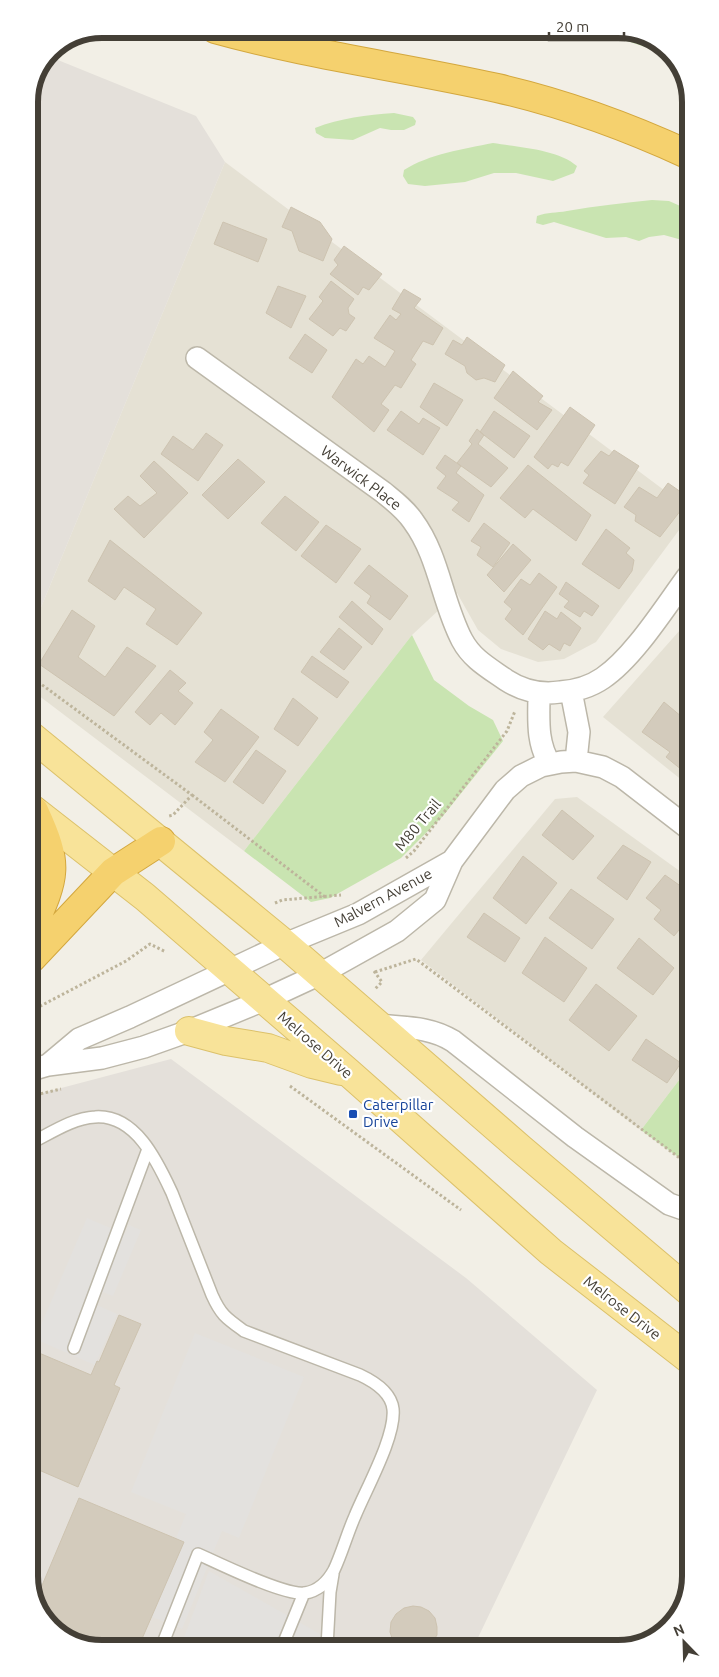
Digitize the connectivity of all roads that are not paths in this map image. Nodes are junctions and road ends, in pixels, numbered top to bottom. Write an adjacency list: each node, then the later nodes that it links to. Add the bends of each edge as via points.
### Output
1 (251, 38): 2 (highway, via 556,104)
2 (682, 152)
3 (197, 358): 5 (street, Warwick Place, via 404,509 432,554 454,620 470,652 481,663)
4 (682, 584): 6 (street, via 637,645 617,666 602,679)
5 (531, 691): 6 (street); 9 (street, via 543,753)
6 (571, 691): 8 (street, via 579,732)
7 (38, 741): 13 (main road)
8 (576, 761): 9 (street, Malvern Avenue); 12 (street, Malvern Avenue, via 594,764 617,774)
9 (550, 764): 14 (street, Malvern Avenue, via 528,772 512,783)
10 (38, 814): 15 (main road, Melrose Drive)
11 (38, 822): 16 (highway, via 48,844 52,874)
12 (682, 823)
13 (161, 841): 15 (highway); 17 (main road)
14 (452, 861): 17 (street, Malvern Avenue, via 366,910); 20 (street, Malvern Avenue, via 435,900 397,931)
15 (113, 872): 18 (highway); 19 (main road, Melrose Drive)
16 (38, 915)
17 (285, 944): 19 (street); 20 (main road)
18 (38, 952)
19 (229, 970): 21 (main road, Melrose Drive); 24 (street, via 79,1039)
20 (320, 974): 21 (street); 22 (main road)
21 (264, 1000): 23 (street); 25 (main road, Melrose Drive)
22 (377, 1025): 28 (street, via 431,1030 453,1041 576,1137 669,1204); 29 (main road)
23 (189, 1031): 24 (street, via 102,1058); 25 (main road, via 268,1048 312,1064)
24 (40, 1067)
25 (348, 1072): 31 (main road, Melrose Drive, via 550,1252)
26 (38, 1139): 27 (lane, via 62,1127 96,1116 109,1118 134,1131)
27 (148, 1149): 30 (lane); 32 (lane, via 172,1193 219,1310 227,1319 244,1331 375,1382 388,1395 393,1407 391,1432)
28 (682, 1209)
29 (682, 1285)
30 (74, 1348)
31 (682, 1354)
32 (334, 1570): 33 (lane, via 321,1586); 36 (lane)
33 (304, 1593): 34 (lane, via 282,1590 198,1554); 35 (lane)
34 (164, 1639)
35 (285, 1639)
36 (327, 1639)

